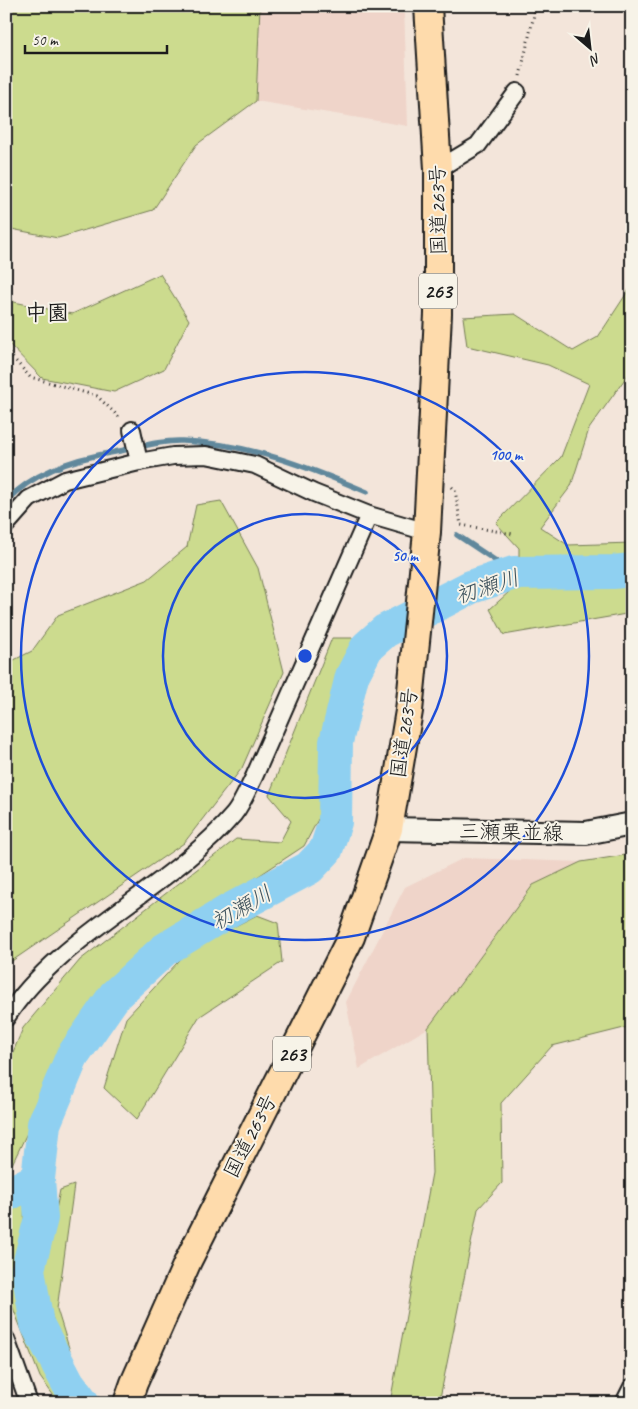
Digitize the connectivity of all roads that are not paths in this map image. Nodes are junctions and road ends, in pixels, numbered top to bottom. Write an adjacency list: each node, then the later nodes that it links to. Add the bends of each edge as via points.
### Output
1 (428, 6): 3 (highway, 国道263号 / 263)
2 (517, 92): 3 (street, via 478,145)
3 (438, 169): 8 (highway, 国道263号 / 263, via 438,314)
4 (132, 430): 5 (street)
5 (138, 462): 6 (street, via 206,455 255,465); 7 (street, via 65,480 30,499)
6 (369, 515): 8 (street); 11 (street, via 254,777 235,813 192,853 56,962 20,997)
7 (6, 525)
8 (427, 532): 10 (highway, 国道263号 / 263, via 409,711)
9 (632, 824): 10 (main road, 三瀬栗並線, via 586,833)
10 (389, 829): 14 (highway, 国道263号 / 263, via 351,937 188,1261)
11 (6, 1018)
12 (6, 1340): 15 (street)
13 (632, 1387): 16 (street)
14 (131, 1393)
15 (29, 1403)
16 (624, 1403)

